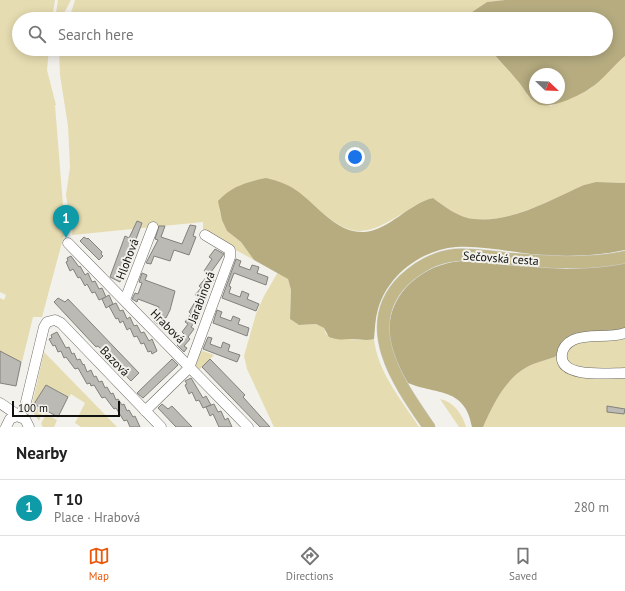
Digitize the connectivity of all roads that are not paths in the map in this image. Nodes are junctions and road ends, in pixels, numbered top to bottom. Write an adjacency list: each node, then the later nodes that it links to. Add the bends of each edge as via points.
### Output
1 (152, 227): 5 (street, Hlohová)
2 (205, 235): 7 (street, Jarabinová, via 231,252)
3 (68, 243): 5 (street, Hrabová)
4 (625, 257): 15 (main road, Sečovská cesta, via 571,262 457,255 434,260 408,277 397,288 388,305 383,325 383,339 394,371)
5 (125, 300): 7 (street, Hrabová)
6 (625, 333): 8 (street, via 611,337 575,339 567,343 563,349 562,362 566,367 579,372)
7 (190, 368): 10 (street, Jarabinová); 14 (street, Hrabová)
8 (625, 373)
9 (1, 405): 11 (street); 12 (street)
10 (145, 411): 11 (street, Bazová, via 61,323 55,320 47,322 44,327 26,406); 13 (street, Bazová)
11 (25, 422): 12 (street, via 12,418)
12 (5, 423)
13 (162, 427)
14 (248, 427)
15 (429, 427)

